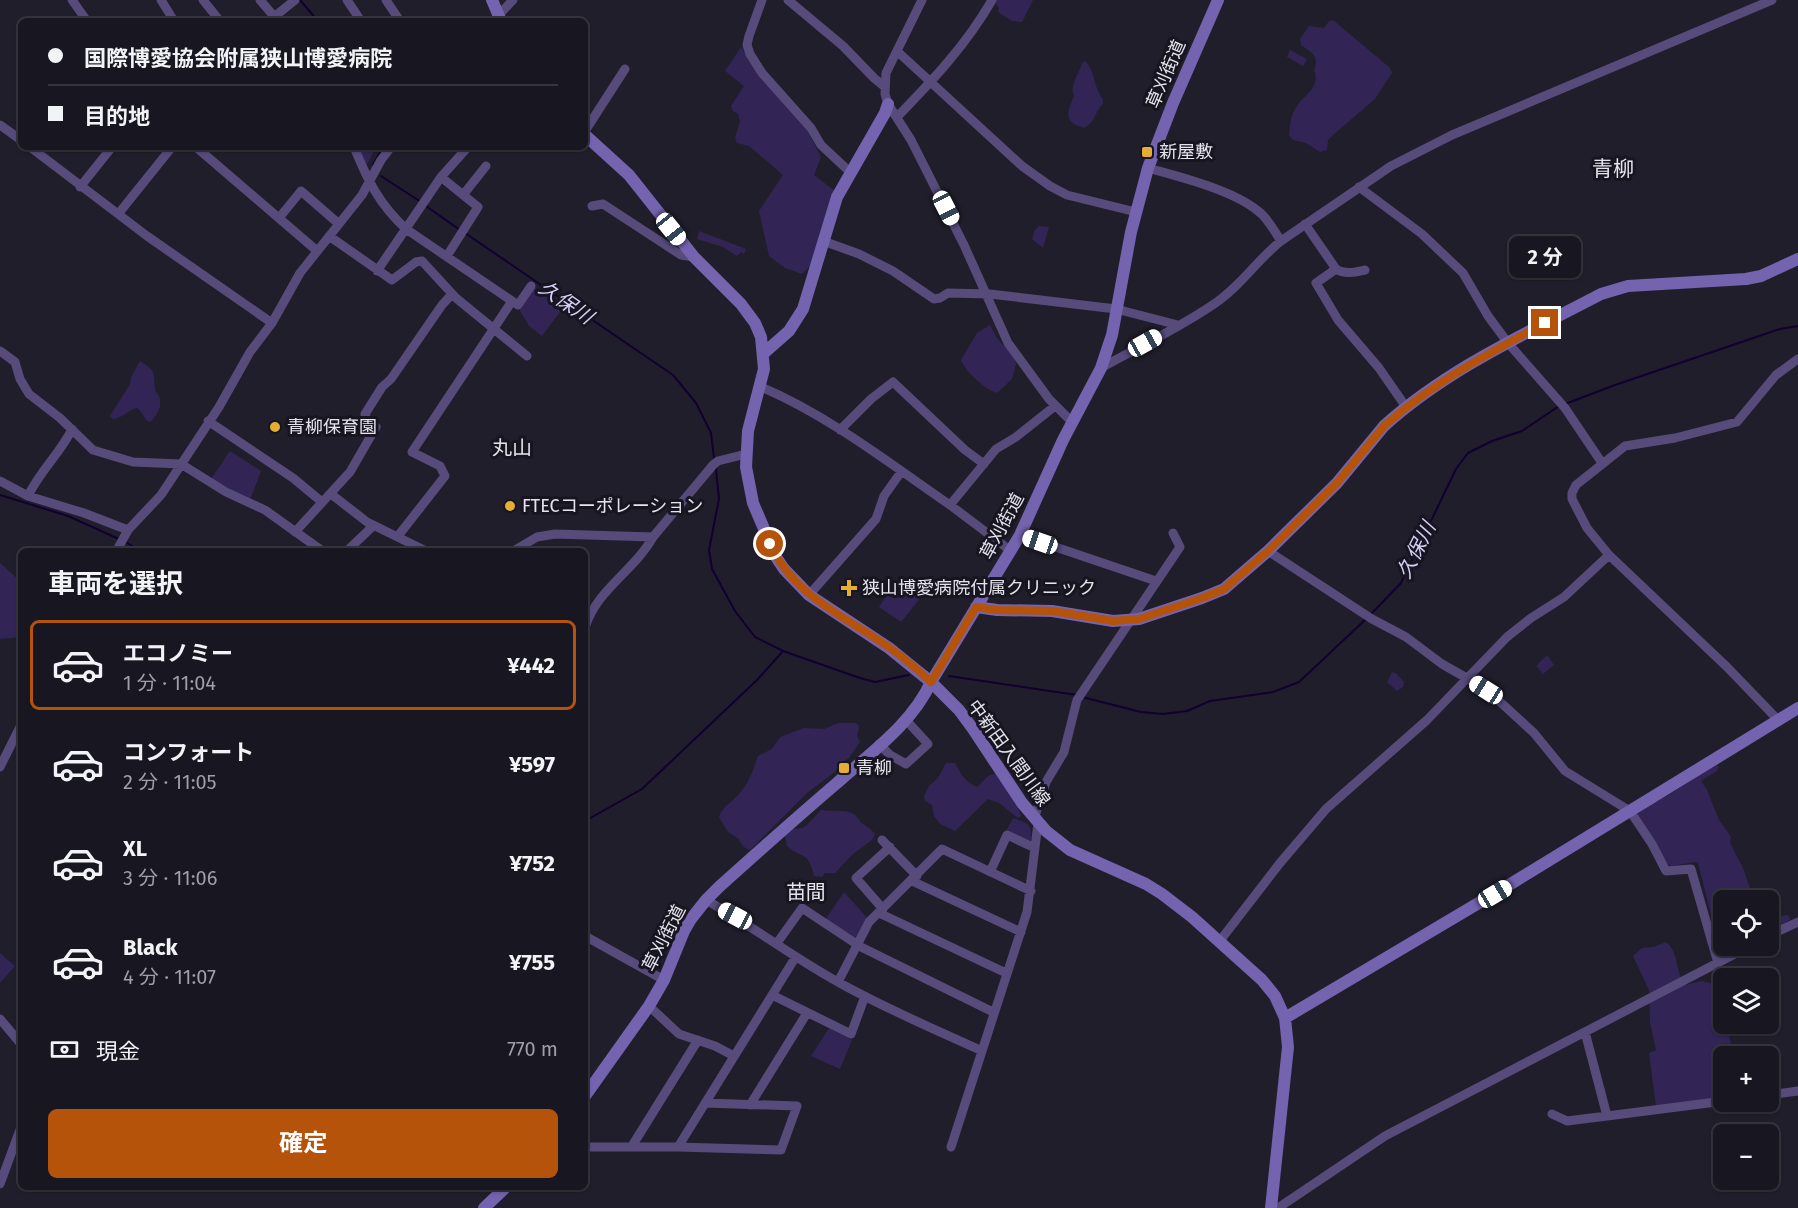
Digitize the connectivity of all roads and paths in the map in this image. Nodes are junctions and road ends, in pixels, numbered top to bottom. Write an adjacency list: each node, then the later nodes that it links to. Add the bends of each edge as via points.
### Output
1 (72, 0): 15 (street)
2 (203, 0): 16 (street)
3 (260, 0): 17 (street)
4 (347, 0): 19 (street)
5 (386, 0): 20 (street)
6 (492, 0): 21 (street)
7 (513, 0): 22 (street)
8 (762, 0): 42 (street, via 749,36 750,54 821,145)
9 (788, 0): 26 (street)
10 (922, 0): 23 (street)
11 (992, 0): 25 (street, via 964,43)
12 (1772, 0): 46 (street, via 1452,135)
13 (294, 1): 18 (street)
14 (1214, 3): 41 (street, 草刈街道)
15 (85, 18)
16 (218, 18)
17 (272, 18)
18 (275, 18)
19 (359, 18)
20 (398, 18)
21 (498, 18)
22 (499, 18)
23 (898, 52): 25 (street); 26 (street, via 886,74)
24 (625, 69): 30 (street)
25 (930, 83): 28 (street); 49 (street, via 1022,166 1059,192)
26 (885, 87): 27 (street)
27 (888, 104): 28 (street); 42 (street)
28 (897, 117): 67 (street, via 955,226)
29 (0, 125): 32 (street)
30 (588, 128)
31 (588, 136): 60 (street, 中新田入間川線, via 629,175)
32 (18, 138)
33 (34, 150): 45 (street)
34 (110, 150): 45 (street)
35 (170, 150): 50 (street)
36 (200, 150): 51 (street)
37 (355, 150): 44 (street)
38 (389, 150): 44 (street)
39 (465, 150): 43 (street)
40 (486, 166): 47 (street)
41 (1148, 168): 49 (street, 草刈街道); 57 (street, via 1248,204 1258,210)
42 (851, 173): 56 (street, via 832,208)
43 (441, 177): 47 (street); 54 (street)
44 (369, 184): 52 (street); 54 (street)
45 (80, 187): 50 (street)
46 (1359, 187): 53 (street); 73 (street, via 1422,234 1463,273)
47 (463, 195): 59 (street, via 478,207)
48 (592, 206): 60 (street, via 603,204 681,255)
49 (1136, 212): 69 (street, 草刈街道)
50 (119, 213): 70 (street)
51 (279, 218): 52 (street, via 301,191); 58 (street)
52 (339, 224): 55 (street)
53 (1305, 224): 57 (street); 62 (street)
54 (406, 230): 59 (street); 64 (street)
55 (329, 236): 58 (street); 64 (street)
56 (823, 241): 67 (street, via 893,271 934,299 948,293); 75 (street, via 803,309 789,331)
57 (1281, 241): 71 (street, via 1215,304)
58 (316, 250): 70 (street)
59 (447, 256): 68 (street)
60 (694, 257): 75 (street, 中新田入間川線, via 755,322)
61 (1798, 259): 73 (street, via 1746,279 1614,290)
62 (1336, 269): 63 (street, via 1352,273); 81 (street, via 1316,283 1338,320)
63 (1365, 270)
64 (378, 272): 66 (street, via 392,280 422,261)
65 (531, 286): 68 (street, via 518,305)
66 (452, 294): 72 (street); 92 (street, via 372,402 365,414 376,427 350,472)
67 (985, 294): 69 (street); 80 (street, via 1008,343)
68 (512, 301): 72 (street)
69 (1116, 309): 71 (street); 78 (street, 草刈街道)
70 (272, 322): 82 (street)
71 (1178, 325): 78 (street)
72 (494, 330): 76 (street); 100 (street, via 412,452 440,466 445,476)
73 (1508, 343): 81 (street); 87 (street, via 1558,399)
74 (0, 351): 84 (street, via 15,362 29,394)
75 (764, 353): 79 (street, 中新田入間川線)
76 (527, 356)
77 (1798, 359): 87 (street, via 1776,375 1737,422 1675,438 1631,444)
78 (1101, 368): 83 (street, 草刈街道)
79 (761, 387): 85 (street, via 790,399); 86 (street, 中新田入間川線)
80 (1055, 406): 83 (street); 89 (street, via 996,449)
81 (1406, 407): 108 (street)
82 (208, 421): 88 (street); 94 (street, via 293,477)
83 (1072, 422): 99 (street, 草刈街道)
84 (72, 429): 88 (street, via 98,453 133,462); 93 (street)
85 (840, 430): 89 (street, via 893,382); 90 (street)
86 (746, 454): 101 (street, via 713,465); 111 (street, 中新田入間川線, via 753,503 776,557)
87 (1602, 463): 109 (street, via 1576,485 1572,500 1587,528)
88 (182, 464): 97 (street, via 225,492 265,510); 102 (street)
89 (984, 464): 95 (street)
90 (901, 472): 95 (street); 111 (street, via 884,496 876,519)
91 (0, 481): 93 (street)
92 (331, 494): 94 (street); 96 (street)
93 (28, 496): 102 (street, via 84,513)
94 (322, 502): 97 (street)
95 (950, 505): 107 (street)
96 (373, 526): 100 (street); 104 (street)
97 (295, 532): 103 (street)
98 (1173, 533): 110 (street, via 1180,547)
99 (1020, 535): 107 (street, 草刈街道); 110 (street)
100 (398, 536): 105 (street)
101 (653, 537): 106 (street, via 555,534 537,537); 114 (street, via 595,604)
102 (123, 539)
103 (318, 548)
104 (350, 548)
105 (420, 548)
106 (518, 548)
107 (1011, 551): 112 (street, 草刈街道)
108 (1268, 551): 113 (street, via 1224,589); 115 (street)
109 (1609, 555): 115 (street, via 1564,597 1507,637); 119 (street)
110 (1156, 581): 113 (street)
111 (809, 595): 116 (street, 中新田入間川線, via 890,648)
112 (976, 607): 113 (street); 116 (street, 草刈街道)
113 (1131, 620): 124 (street, via 1077,700 1064,752 1046,783)
114 (588, 621)
115 (1467, 678): 123 (street, via 1511,711 1565,771); 137 (street, via 1402,743 1326,809)
116 (931, 682): 118 (street, 草刈街道); 124 (street, 中新田入間川線, via 959,710)
117 (1798, 708): 119 (street)
118 (906, 720): 121 (street, 草刈街道); 121 (street, via 928,744 906,764)
119 (1778, 720): 123 (street)
120 (18, 731): 122 (street)
121 (879, 744): 131 (street, 草刈街道)
122 (0, 767)
123 (1630, 811): 142 (street, via 1666,872 1691,869); 151 (street)
124 (1036, 821): 127 (street); 137 (street, 中新田入間川線, via 1070,850 1146,884)
125 (882, 840): 126 (street)
126 (890, 847): 129 (street); 132 (street, via 856,878)
127 (1035, 848): 128 (street, via 1007,836); 130 (street)
128 (990, 872): 129 (street, via 942,849); 130 (street)
129 (915, 878): 132 (street); 135 (street)
130 (1031, 891): 135 (street)
131 (705, 900): 138 (street); 144 (street, 草刈街道, via 684,931)
132 (881, 911): 139 (street, via 869,922); 143 (street)
133 (1798, 922): 134 (street)
134 (1779, 931)
135 (1021, 932): 143 (street)
136 (588, 938): 144 (street)
137 (1219, 942): 151 (street, 中新田入間川線, via 1269,987)
138 (777, 943): 139 (street, via 802,908); 141 (street)
139 (857, 944): 145 (street); 149 (street)
140 (1731, 956): 142 (street)
141 (795, 958): 145 (street); 146 (street)
142 (1718, 963): 153 (street)
143 (1006, 973): 149 (street)
144 (664, 980): 148 (street, 草刈街道)
145 (838, 982): 147 (street)
146 (772, 995): 150 (street); 157 (street)
147 (865, 996): 150 (street, via 851,1034); 156 (street)
148 (649, 1006): 155 (street, via 679,1034); 159 (street, 草刈街道)
149 (993, 1012): 156 (street)
150 (807, 1013): 163 (street)
151 (1285, 1018): 174 (street, 中新田入間川線, via 1288,1047)
152 (0, 1019): 154 (street)
153 (1585, 1032): 165 (street); 175 (street, via 1385,1136)
154 (18, 1040)
155 (698, 1040): 157 (street); 167 (street)
156 (982, 1051): 170 (street)
157 (734, 1056): 162 (street)
158 (1798, 1091): 160 (street)
159 (588, 1092)
160 (1779, 1094)
161 (1713, 1102): 165 (street)
162 (705, 1103): 163 (street); 169 (street)
163 (750, 1105): 169 (street, via 797,1106 781,1150)
164 (1552, 1114): 165 (street, via 1567,1121)
165 (1607, 1116)
166 (18, 1135): 171 (street)
167 (632, 1146): 168 (street); 169 (street)
168 (588, 1147)
169 (678, 1147)
170 (951, 1147)
171 (0, 1184)
172 (503, 1190): 173 (street)
173 (484, 1208)
174 (1271, 1208)
175 (1278, 1208)

